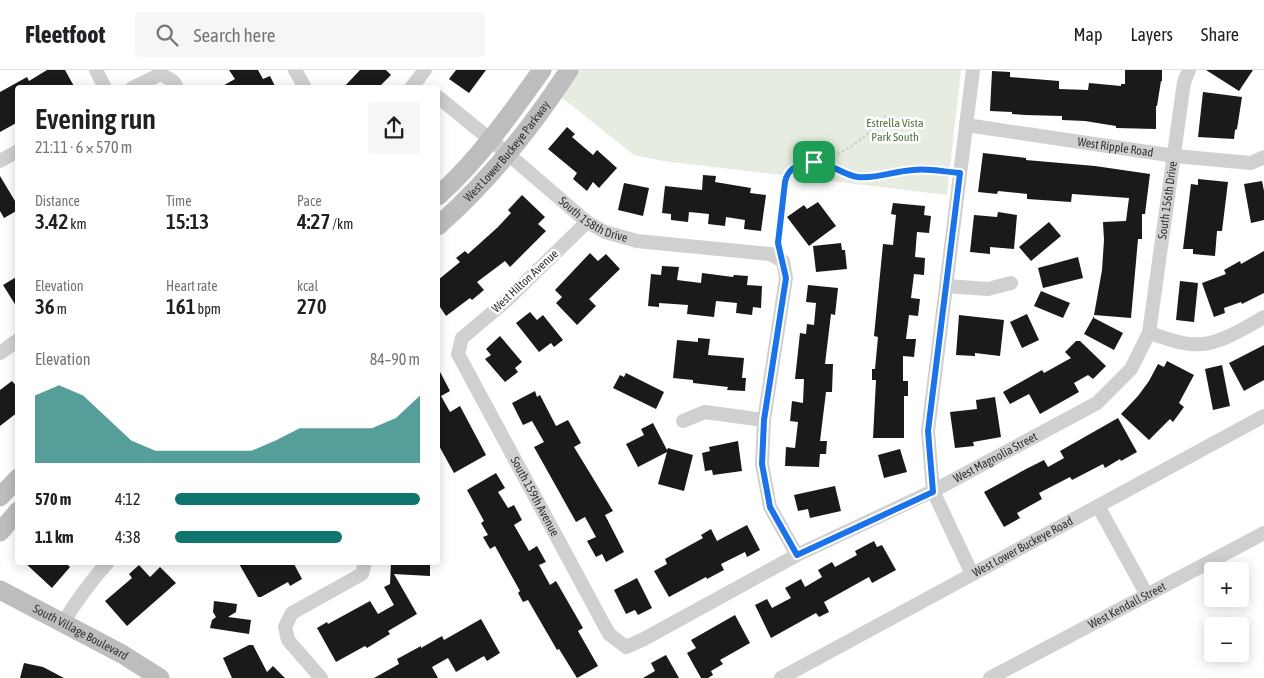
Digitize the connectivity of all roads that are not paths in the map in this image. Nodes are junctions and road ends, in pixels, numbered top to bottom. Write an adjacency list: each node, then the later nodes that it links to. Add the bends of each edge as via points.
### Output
1 (96, 70): 7 (street)
2 (295, 70): 10 (street)
3 (542, 70): 13 (main road, West Lower Buckeye Parkway)
4 (569, 70): 15 (main road, West Lower Buckeye Parkway, via 546,106)
5 (973, 70): 12 (street)
6 (1189, 70): 16 (street, South 156th Drive, via 1184,82)
7 (104, 85)
8 (138, 85): 9 (street, via 161,74)
9 (176, 85)
10 (303, 85)
11 (440, 99): 13 (street, South 158th Drive)
12 (966, 125): 16 (street, West Ripple Road); 23 (street)
13 (491, 141): 15 (street, South 158th Drive); 19 (main road, West Lower Buckeye Parkway)
14 (15, 152): 18 (street)
15 (508, 154): 20 (street, South 158th Drive); 21 (main road, West Lower Buckeye Parkway, via 465,202)
16 (1175, 156): 17 (street, West Ripple Road, via 1251,163); 25 (street, South 156th Drive)
17 (1264, 157)
18 (0, 161)
19 (440, 194)
20 (587, 222): 26 (street, West Hilton Avenue, via 506,301); 30 (street, South 158th Drive, via 606,232 637,241 770,254 783,261 786,278)
21 (440, 224)
22 (1012, 283): 23 (street, via 988,289)
23 (946, 286): 33 (street, via 928,431)
24 (1264, 317): 25 (street, via 1223,339 1193,344)
25 (1149, 333): 33 (street, West Magnolia Street, via 1131,369 1098,403)
26 (462, 338): 46 (street, South 159th Avenue, via 458,354 609,634)
27 (15, 342): 28 (street)
28 (0, 353)
29 (1264, 416): 35 (street, West Lower Buckeye Road)
30 (764, 420): 31 (street, via 705,412); 39 (street, via 762,464 770,507)
31 (683, 421)
32 (15, 481): 34 (main road)
33 (933, 492): 39 (street, West Magnolia Street); 42 (street)
34 (0, 497)
35 (1098, 506): 42 (street, West Lower Buckeye Road); 44 (street)
36 (15, 514): 37 (main road)
37 (0, 532)
38 (1264, 533): 44 (street, West Kendall Street)
39 (797, 555): 46 (street, West Magnolia Street)
40 (105, 565): 45 (street)
41 (364, 565): 48 (street, via 362,574 292,613 285,627 288,640)
42 (972, 574): 49 (street, West Lower Buckeye Road)
43 (0, 590): 45 (main road, South Village Boulevard)
44 (1147, 595): 50 (street, West Kendall Street)
45 (63, 623): 47 (main road, South Village Boulevard)
46 (626, 647)
47 (160, 678)
48 (321, 678)
49 (781, 678)
50 (990, 678)

